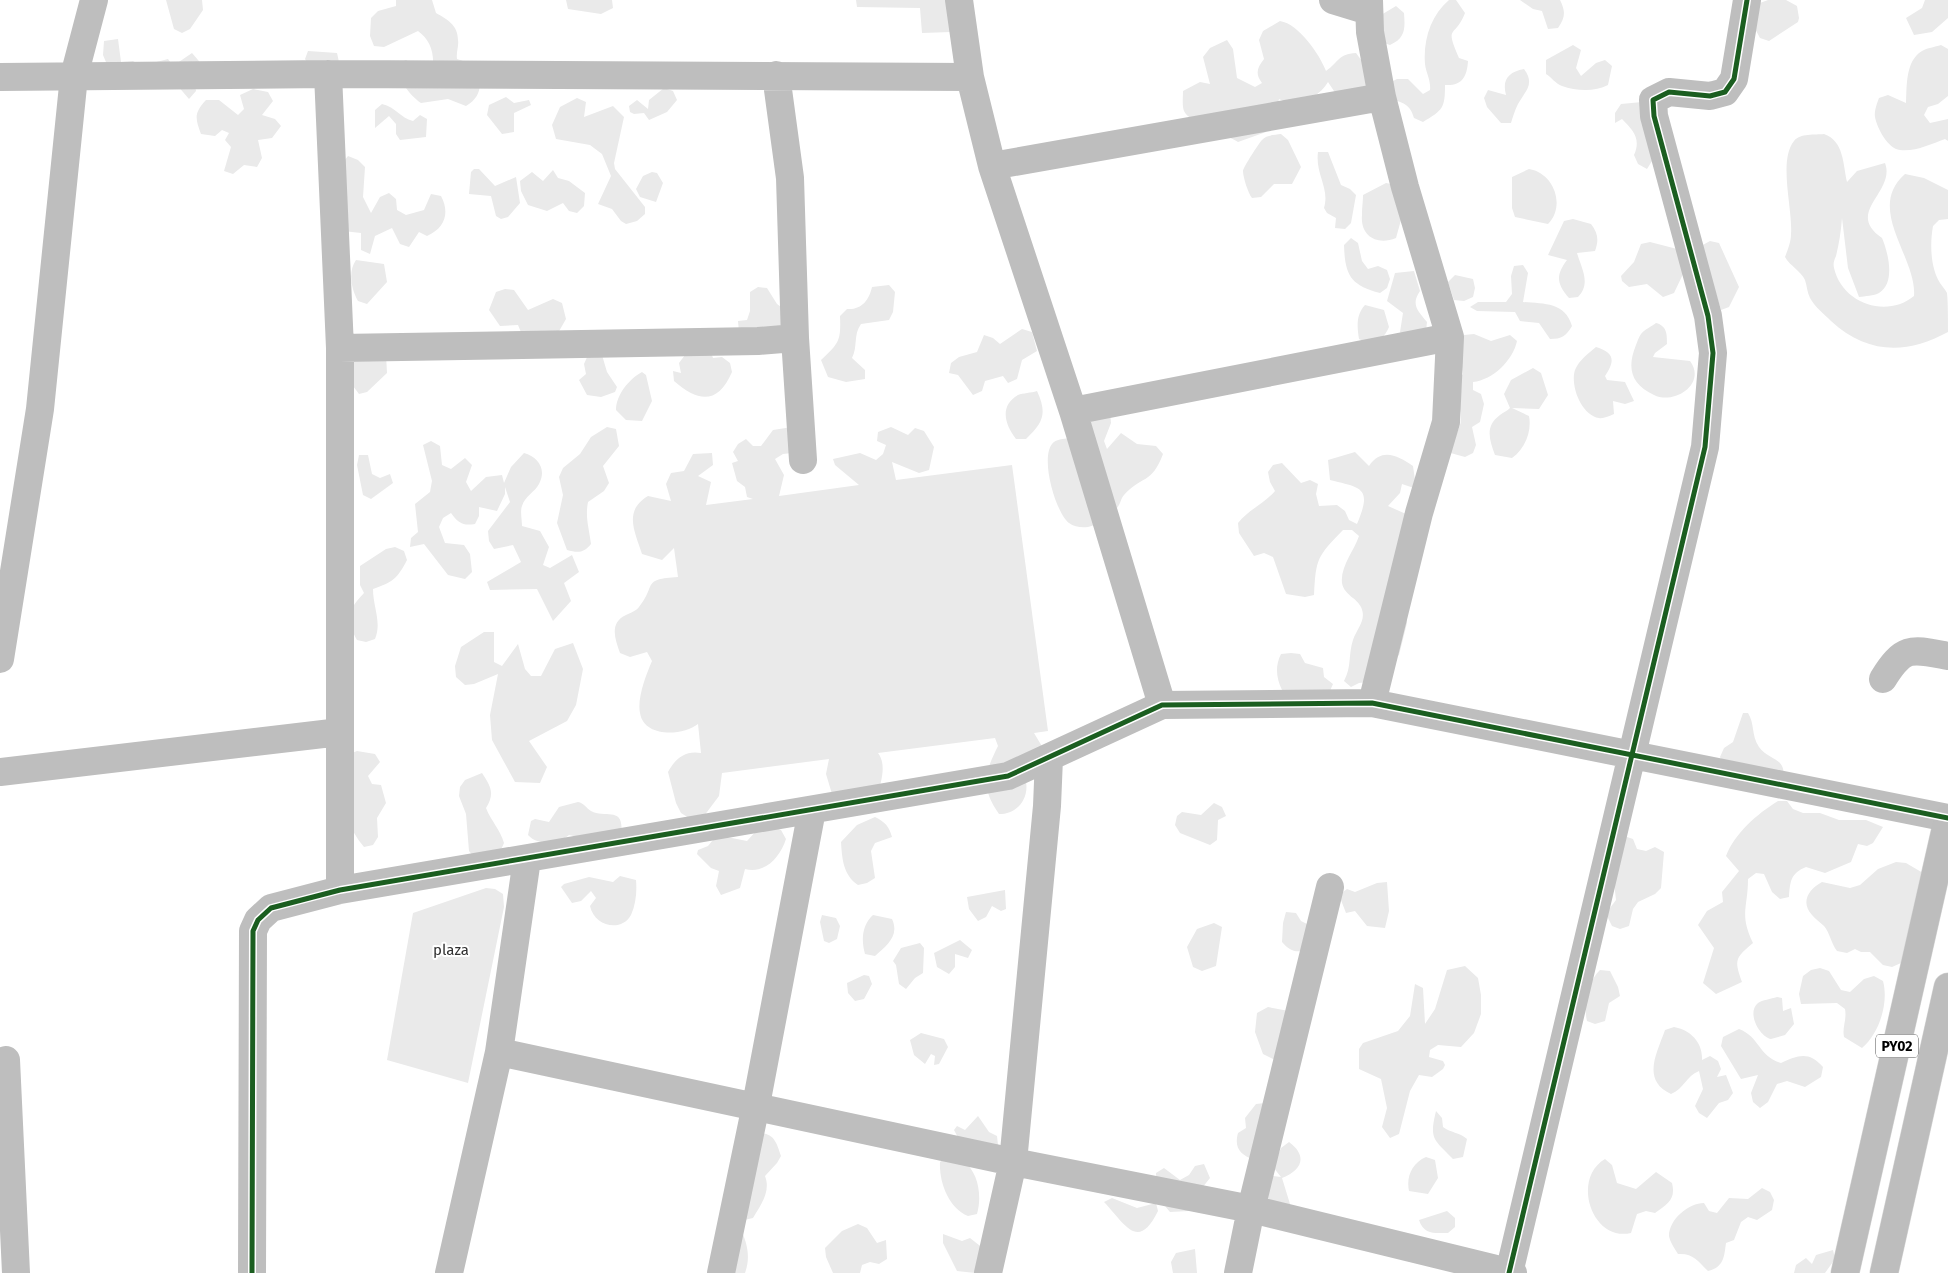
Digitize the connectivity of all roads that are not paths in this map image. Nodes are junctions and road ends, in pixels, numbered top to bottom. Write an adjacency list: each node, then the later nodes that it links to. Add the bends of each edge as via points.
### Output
1 (94, 0): 8 (street)
2 (959, 0): 10 (street)
3 (1333, 0): 5 (street)
4 (1747, 0): 24 (street, via 1734,78 1725,92 1710,96 1669,92 1654,100 1654,116 1708,316 1712,363 1705,447)
5 (1369, 6): 11 (street, via 1370,32)
6 (328, 74): 7 (street); 8 (street); 15 (street)
7 (776, 75): 10 (street); 13 (street, via 790,178)
8 (74, 76): 9 (street); 19 (street, via 40,409)
9 (0, 77)
10 (970, 77): 12 (street)
11 (1382, 97): 12 (street); 14 (street, via 1404,187)
12 (992, 166): 16 (street)
13 (795, 338): 15 (street, via 748,342); 17 (street)
14 (1450, 338): 16 (street); 21 (street, via 1446,422 1419,514)
15 (340, 348): 23 (street)
16 (1073, 411): 22 (street)
17 (803, 460)
18 (1948, 656): 20 (street, via 1912,651 1895,660)
19 (0, 659)
20 (1883, 679)
21 (1372, 703): 22 (street); 24 (street)
22 (1162, 705): 25 (street)
23 (340, 732): 26 (street); 31 (street)
24 (1632, 755): 28 (street); 44 (street)
25 (1049, 758): 27 (street, via 1008,776); 36 (street)
26 (0, 772)
27 (812, 810): 29 (street); 35 (street)
28 (1948, 818): 45 (highway, PY02)
29 (527, 859): 31 (street); 33 (street)
30 (1330, 887): 37 (street)
31 (340, 890): 39 (street, via 271,908 258,920 253,931)
32 (1948, 987): 46 (highway, PY02)
33 (499, 1052): 35 (street); 40 (street)
34 (6, 1060): 38 (street)
35 (756, 1106): 36 (street); 41 (street)
36 (1013, 1162): 37 (street); 42 (street)
37 (1251, 1208): 43 (street); 44 (street)
38 (16, 1273)
39 (252, 1273)
40 (449, 1273)
41 (721, 1273)
42 (988, 1273)
43 (1238, 1273)
44 (1510, 1273)
45 (1845, 1273)
46 (1884, 1273)

